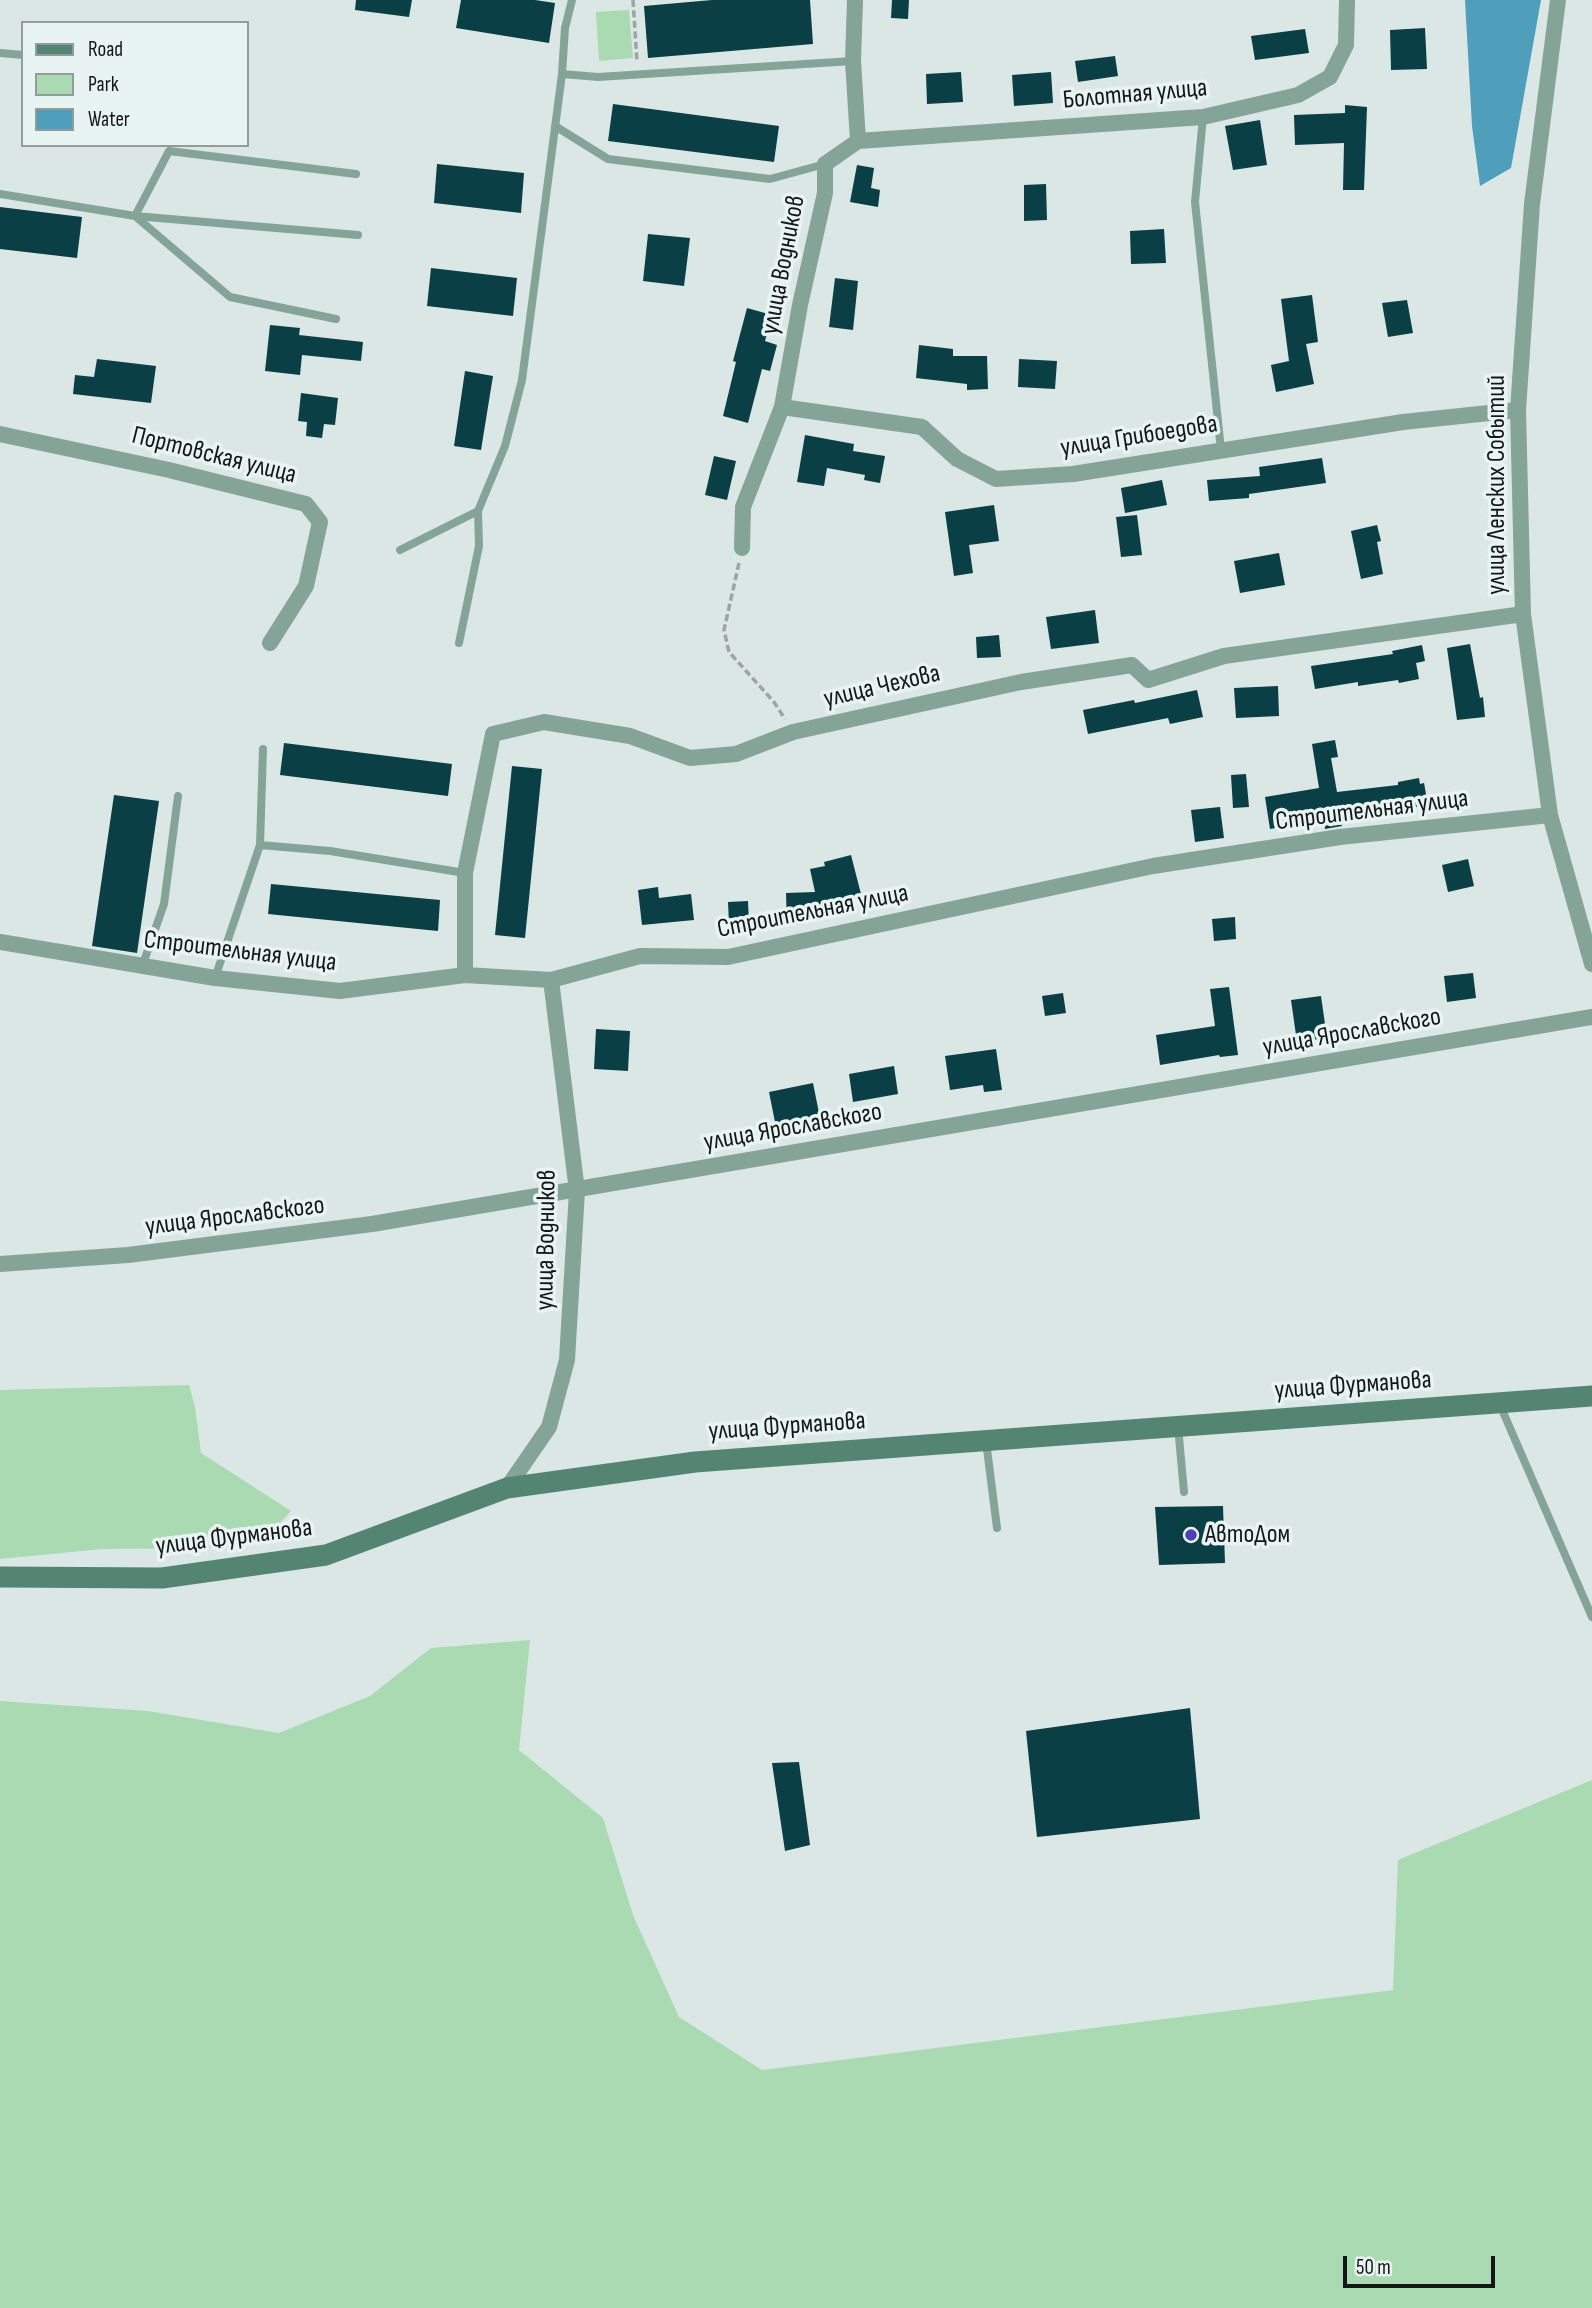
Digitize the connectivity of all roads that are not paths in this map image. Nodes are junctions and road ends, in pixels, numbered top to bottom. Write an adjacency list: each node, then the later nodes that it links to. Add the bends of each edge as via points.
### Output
1 (572, 0): 8 (lane)
2 (855, 0): 7 (street)
3 (1347, 0): 9 (street, Болотная улица, via 1346,45 1330,77 1298,95)
4 (1558, 0): 20 (street, улица Ленских Событий, via 1532,204)
5 (0, 53): 6 (lane)
6 (21, 55)
7 (853, 61): 8 (lane, via 598,77); 11 (street)
8 (562, 74): 10 (lane)
9 (1203, 117): 11 (street, Болотная улица); 22 (lane, via 1195,202)
10 (555, 126): 13 (lane, via 608,159 770,179); 23 (lane, via 522,380 505,446)
11 (858, 141): 13 (street, улица Водников)
12 (168, 148): 14 (lane); 16 (lane)
13 (825, 164): 19 (street, улица Водников, via 825,193)
14 (356, 174)
15 (0, 194): 16 (lane)
16 (135, 216): 17 (lane); 18 (lane, via 230,297)
17 (358, 235)
18 (336, 319)
19 (782, 407): 22 (street, улица Грибоедова, via 922,427 957,459 996,479 1073,474); 24 (street, улица Водников, via 743,507)
20 (1518, 410): 22 (street, улица Грибоедова); 26 (street, улица Ленских Событий)
21 (0, 434): 27 (street, Портовская улица, via 306,504 320,522 306,586)
22 (1221, 450)
23 (478, 511): 25 (lane); 28 (lane, via 479,546)
24 (742, 548)
25 (400, 550)
26 (1522, 614): 31 (street, улица Ленских Событий); 33 (street, улица Чехова, via 1224,656 1149,680 1132,666 1089,670 793,732 736,754 690,758 630,736 544,722 493,734)
27 (270, 643)
28 (459, 643)
29 (263, 749): 32 (lane)
30 (178, 796): 35 (lane, via 164,904)
31 (1550, 815): 36 (street, улица Ленских Событий); 39 (street, Строительная улица, via 1340,837 1153,866 728,957 640,956)
32 (260, 845): 33 (lane, via 330,851); 38 (lane)
33 (465, 873): 37 (street, улица Чехова)
34 (0, 942): 35 (street, Строительная улица)
35 (144, 964): 38 (street, Строительная улица)
36 (1592, 964)
37 (465, 975): 38 (street, Строительная улица, via 340,991); 39 (street, Строительная улица)
38 (215, 978)
39 (551, 980): 41 (street, улица Водников)
40 (1592, 1017): 41 (street, улица Ярославского)
41 (577, 1191): 42 (street, улица Ярославского, via 372,1224 128,1255); 47 (street, улица Водников, via 568,1360 549,1427)
42 (0, 1264)
43 (1592, 1396): 44 (main road, улица Фурманова)
44 (1499, 1403): 45 (main road, улица Фурманова); 51 (lane)
45 (1178, 1426): 46 (main road, улица Фурманова); 48 (lane)
46 (986, 1440): 47 (main road, улица Фурманова, via 695,1462); 49 (lane)
47 (507, 1488): 50 (main road, улица Фурманова, via 326,1555 162,1578)
48 (1184, 1492)
49 (997, 1528)
50 (0, 1577)
51 (1592, 1617)

